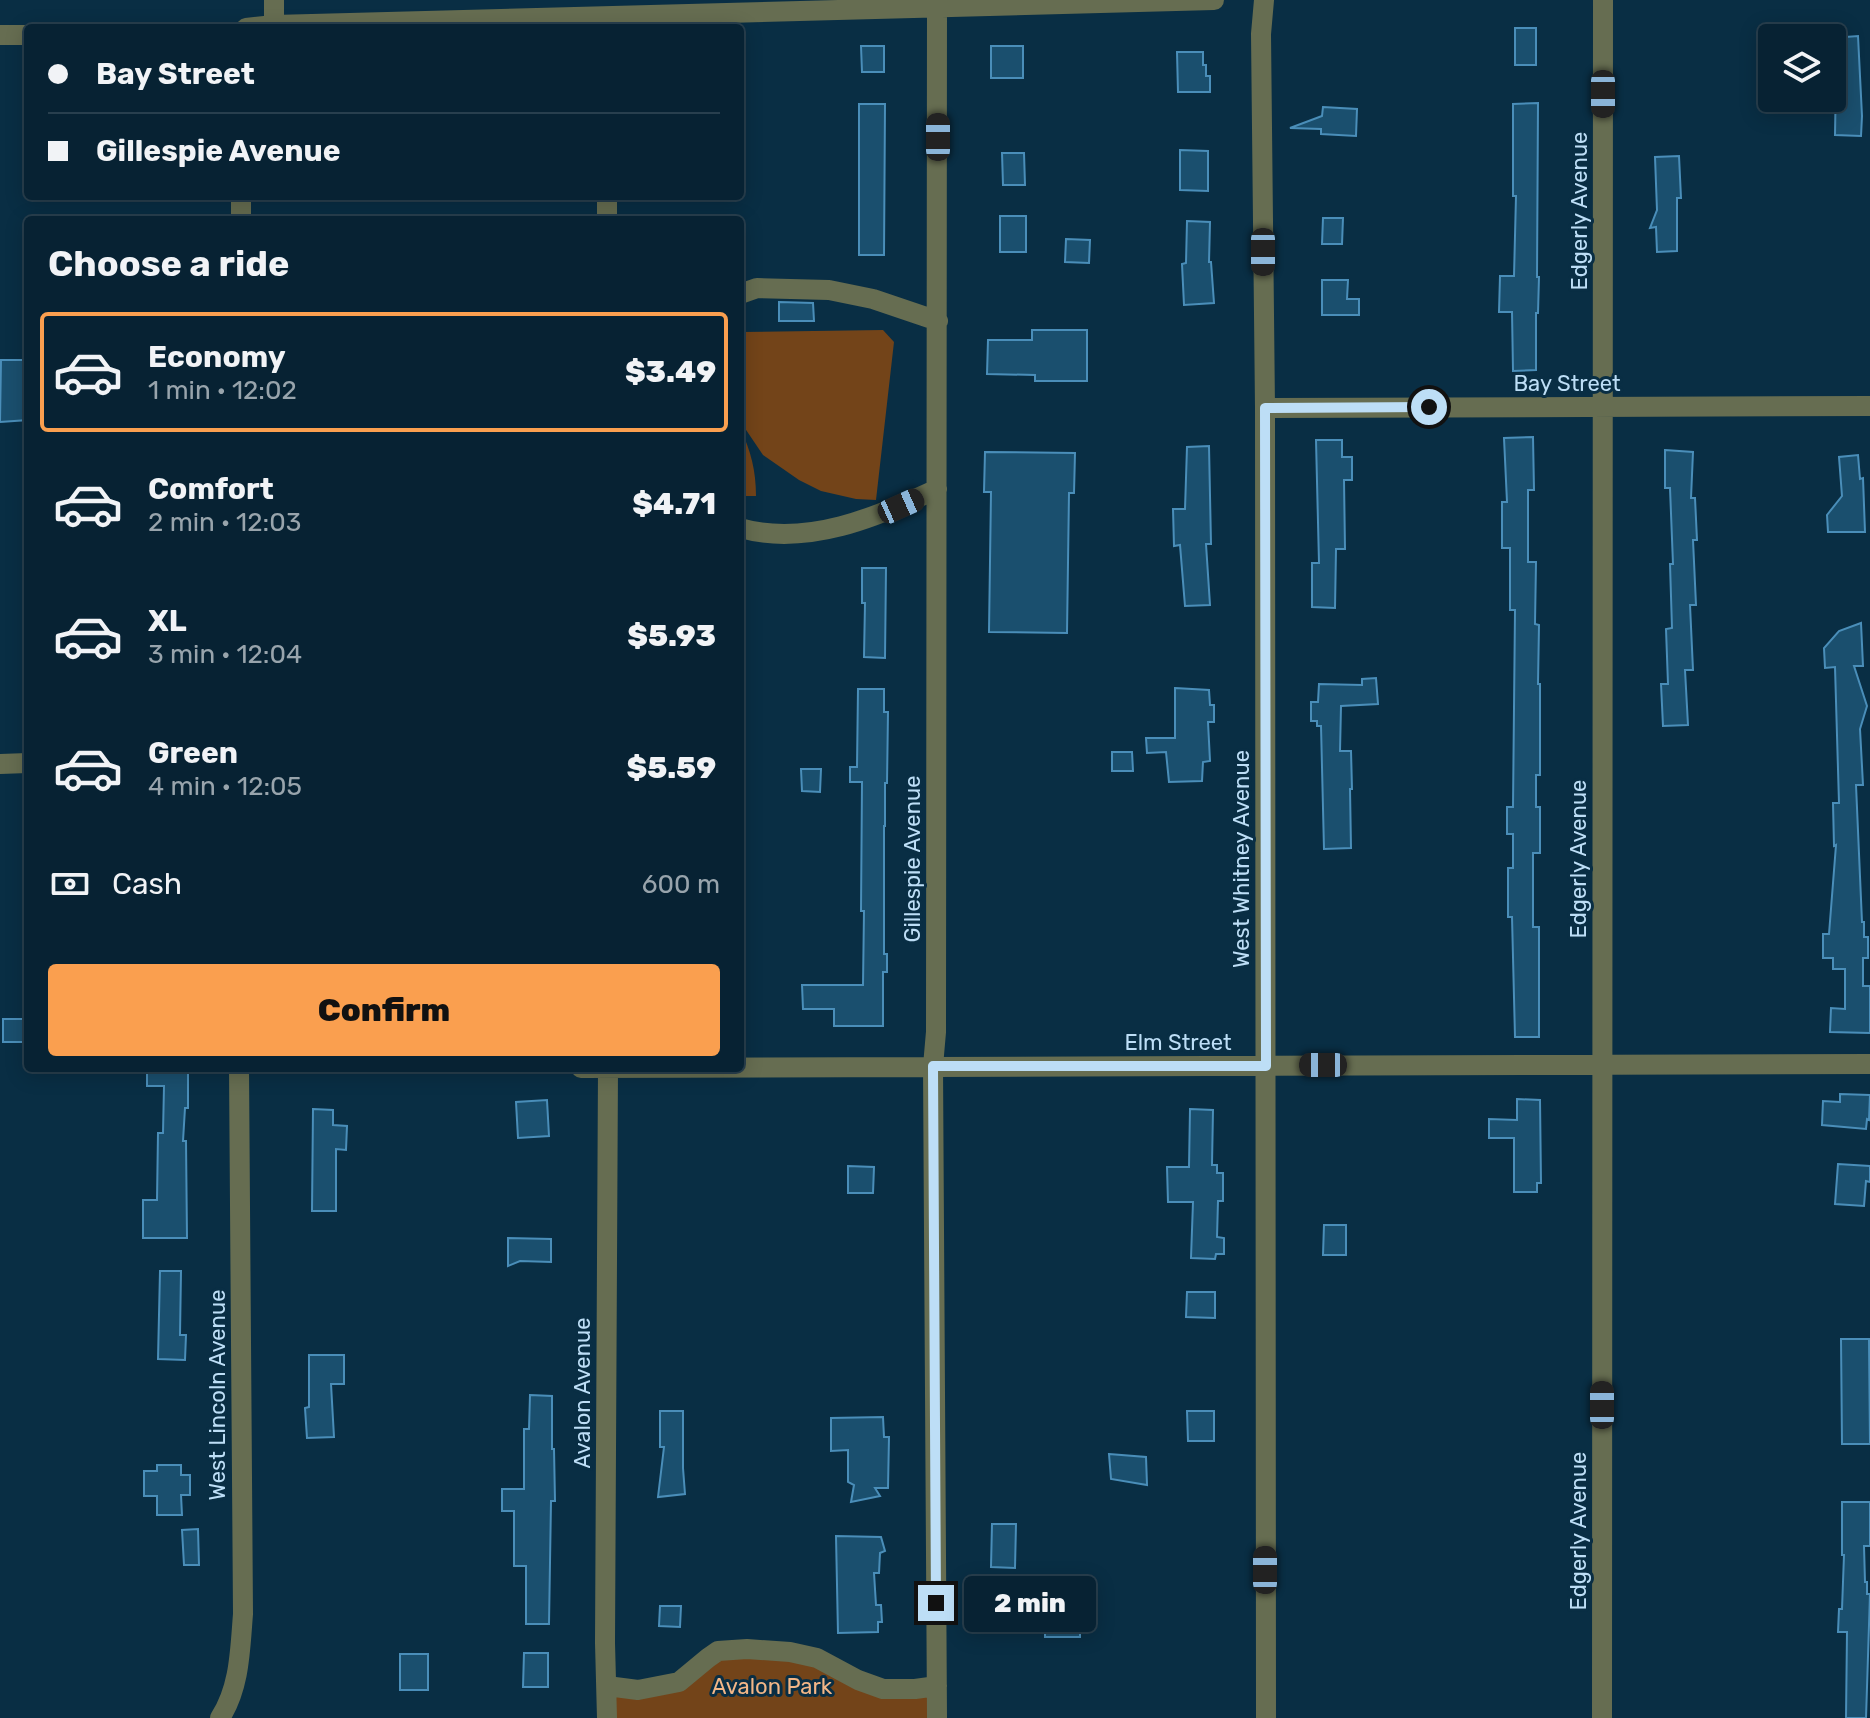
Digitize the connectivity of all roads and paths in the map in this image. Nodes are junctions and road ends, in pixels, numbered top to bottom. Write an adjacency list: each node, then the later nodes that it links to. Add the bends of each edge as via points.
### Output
1 (274, 0): 7 (street)
2 (1214, 0): 5 (street)
3 (1264, 0): 15 (street, West Whitney Avenue)
4 (1603, 0): 13 (street, Edgerly Avenue)
5 (937, 4): 6 (street); 12 (street, Gillespie Avenue)
6 (610, 15): 8 (street)
7 (274, 24)
8 (308, 24)
9 (0, 35): 10 (street)
10 (24, 35)
11 (744, 293): 12 (street, via 757,288 829,290)
12 (938, 321): 16 (street, Gillespie Avenue)
13 (1603, 406): 14 (street, Bay Street); 15 (street, Bay Street); 20 (street, Edgerly Avenue)
14 (1870, 406)
15 (1265, 408): 23 (street, West Whitney Avenue)
16 (937, 489): 17 (street, via 847,525 783,535); 22 (street, Gillespie Avenue)
17 (744, 529)
18 (24, 763): 19 (street)
19 (0, 764)
20 (1602, 1064): 21 (street, Elm Street); 23 (street, Elm Street); 33 (street, Edgerly Avenue)
21 (1870, 1064)
22 (933, 1066): 23 (street, Elm Street); 24 (street, Elm Street); 28 (street, Gillespie Avenue)
23 (1266, 1066): 32 (street, West Whitney Avenue)
24 (744, 1068)
25 (239, 1072): 29 (street, West Lincoln Avenue, via 243,1614 237,1678)
26 (608, 1072): 27 (street, Avalon Avenue)
27 (607, 1686): 28 (street, via 638,1690 679,1682 718,1651 747,1649 817,1658 883,1689); 30 (street, Avalon Avenue)
28 (937, 1686): 31 (street, Gillespie Avenue)
29 (220, 1718)
30 (607, 1718)
31 (937, 1718)
32 (1266, 1718)
33 (1602, 1718)

